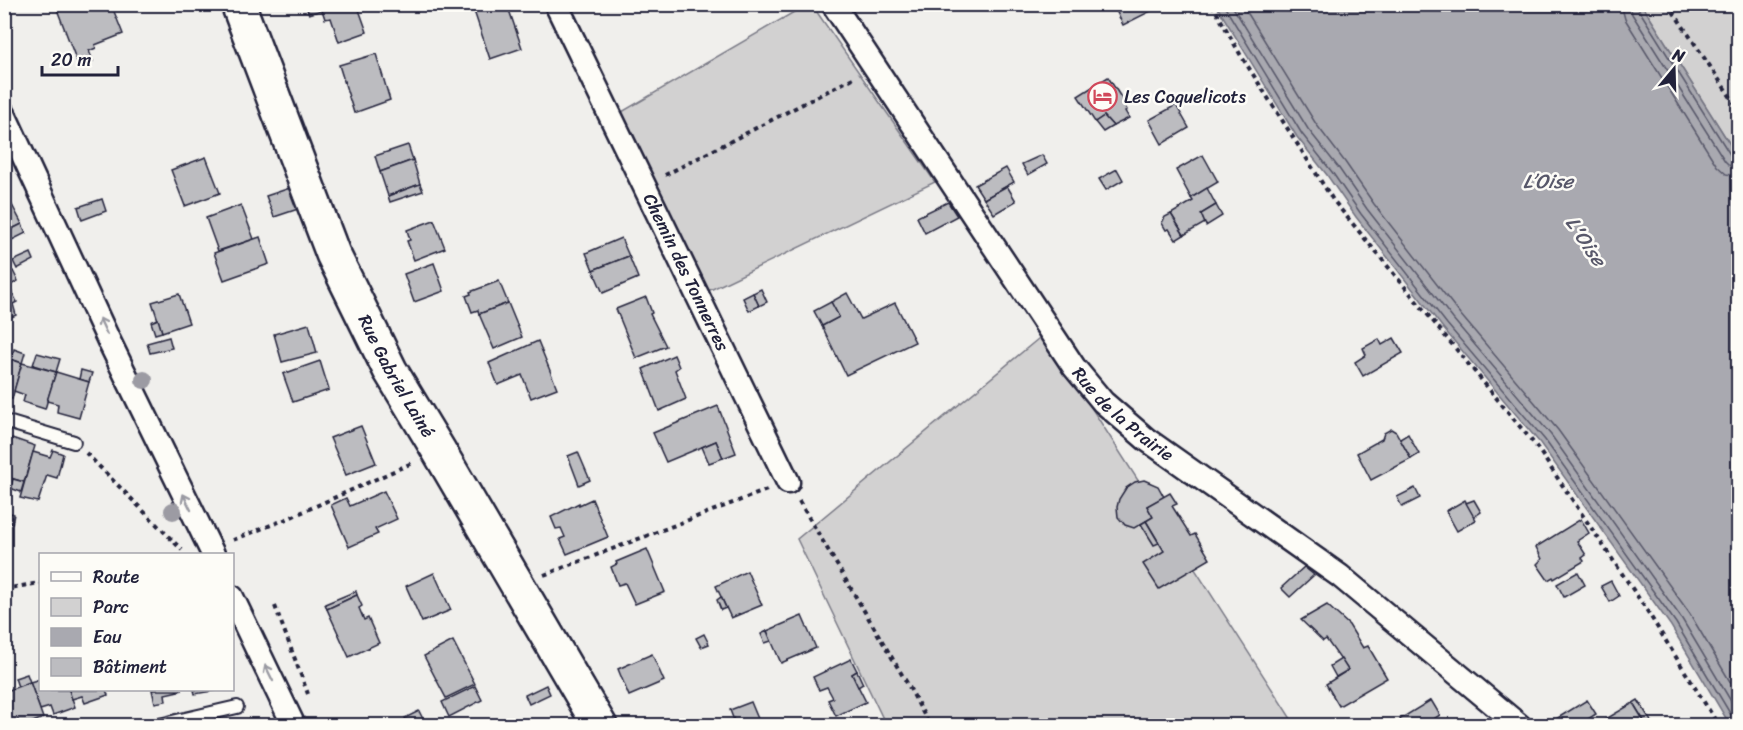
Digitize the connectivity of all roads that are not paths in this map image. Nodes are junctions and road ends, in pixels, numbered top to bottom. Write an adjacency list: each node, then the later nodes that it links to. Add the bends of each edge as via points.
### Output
1 (238, 4): 13 (street, Rue Gabriel Lainé, via 333,254 390,370)
2 (556, 4): 7 (street, Chemin des Tonnerres)
3 (833, 4): 14 (street, Rue de la Prairie, via 1074,367 1103,402 1146,438 1340,576)
4 (4, 114): 8 (street, one-way to 4)
5 (4, 421): 6 (lane)
6 (74, 442)
7 (788, 482)
8 (211, 552)
9 (234, 601): 12 (street, one-way to 9)
10 (237, 707): 11 (lane)
11 (154, 726)
12 (294, 726)
13 (600, 726)
14 (1520, 726)

